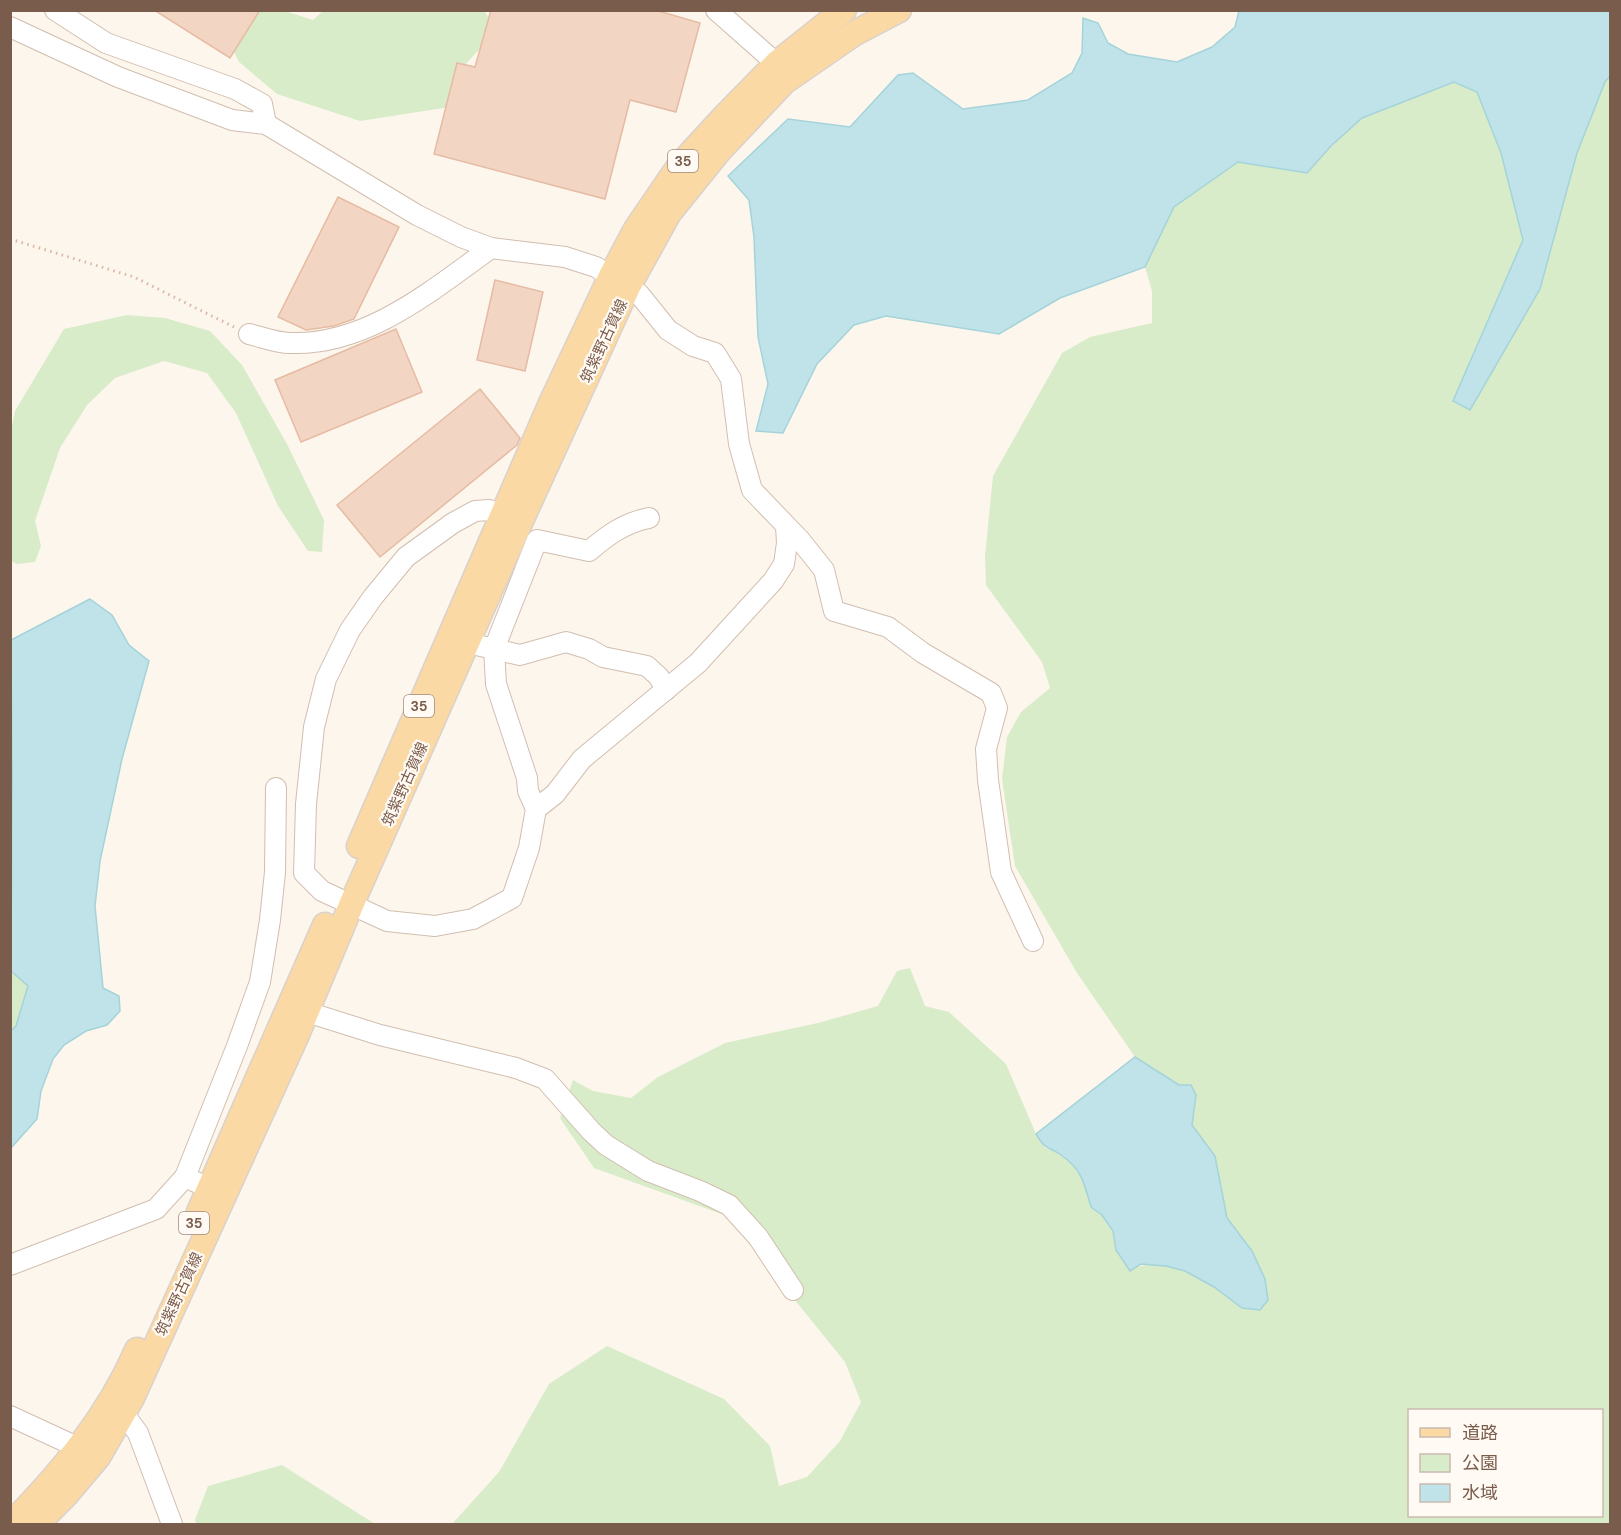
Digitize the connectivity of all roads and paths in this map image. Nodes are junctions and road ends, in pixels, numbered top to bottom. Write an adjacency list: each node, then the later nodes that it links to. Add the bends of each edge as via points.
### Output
1 (55, 10): 7 (street, via 106,43 235,89 262,104)
2 (716, 10): 6 (street)
3 (844, 10): 6 (main road, 筑紫野古賀線 / 35)
4 (899, 10): 6 (main road, 筑紫野古賀線 / 35)
5 (10, 27): 7 (street, via 129,81 232,120)
6 (784, 70): 10 (main road, 筑紫野古賀線 / 35, via 679,166 636,229)
7 (266, 124): 9 (street, via 417,215)
8 (10, 239): 11 (path, via 134,277)
9 (491, 248): 10 (street, via 565,257 596,267); 11 (street, via 416,301 368,328 313,342 287,343)
10 (620, 281): 13 (main road, 筑紫野古賀線 / 35, via 551,403); 14 (street, via 639,294 668,330 693,346 715,353 732,379 739,444 752,490)
11 (249, 334)
12 (649, 519): 16 (street, via 634,521 611,533 589,551 537,540)
13 (511, 520): 15 (main road, 筑紫野古賀線 / 35); 20 (main road, 筑紫野古賀線 / 35); 20 (street, via 489,510 475,511 406,557 350,630 326,679 314,727 304,873 322,891)
14 (786, 526): 17 (street, via 784,564 773,580 698,663); 21 (street, via 824,570 834,611 888,627 923,653 991,693 997,708 986,749 1001,872)
15 (468, 643): 16 (street); 20 (main road, 筑紫野古賀線 / 35)
16 (494, 649): 17 (street, via 520,655 566,642 603,657 647,666); 19 (street, via 496,684)
17 (666, 690): 19 (street, via 582,759 555,794)
18 (276, 788): 23 (street, via 275,872 260,982)
19 (536, 809): 20 (street, via 529,848 512,898 473,919 435,926 387,921)
20 (344, 900): 22 (main road, 筑紫野古賀線 / 35); 24 (main road, 筑紫野古賀線 / 35)
21 (1033, 940)
22 (307, 1012): 24 (main road, 筑紫野古賀線 / 35); 26 (street, via 545,1079 606,1145 648,1171 729,1205 758,1237)
23 (185, 1177): 24 (street); 25 (street, via 156,1209)
24 (217, 1192): 27 (main road, 筑紫野古賀線 / 35)
25 (10, 1265)
26 (793, 1290)
27 (116, 1409): 29 (main road, 筑紫野古賀線 / 35); 32 (street, via 138,1433)
28 (10, 1416): 29 (street)
29 (88, 1453): 30 (main road, 筑紫野古賀線 / 35); 31 (main road, 筑紫野古賀線 / 35, via 65,1496)
30 (11, 1524)
31 (37, 1524)
32 (172, 1524)

